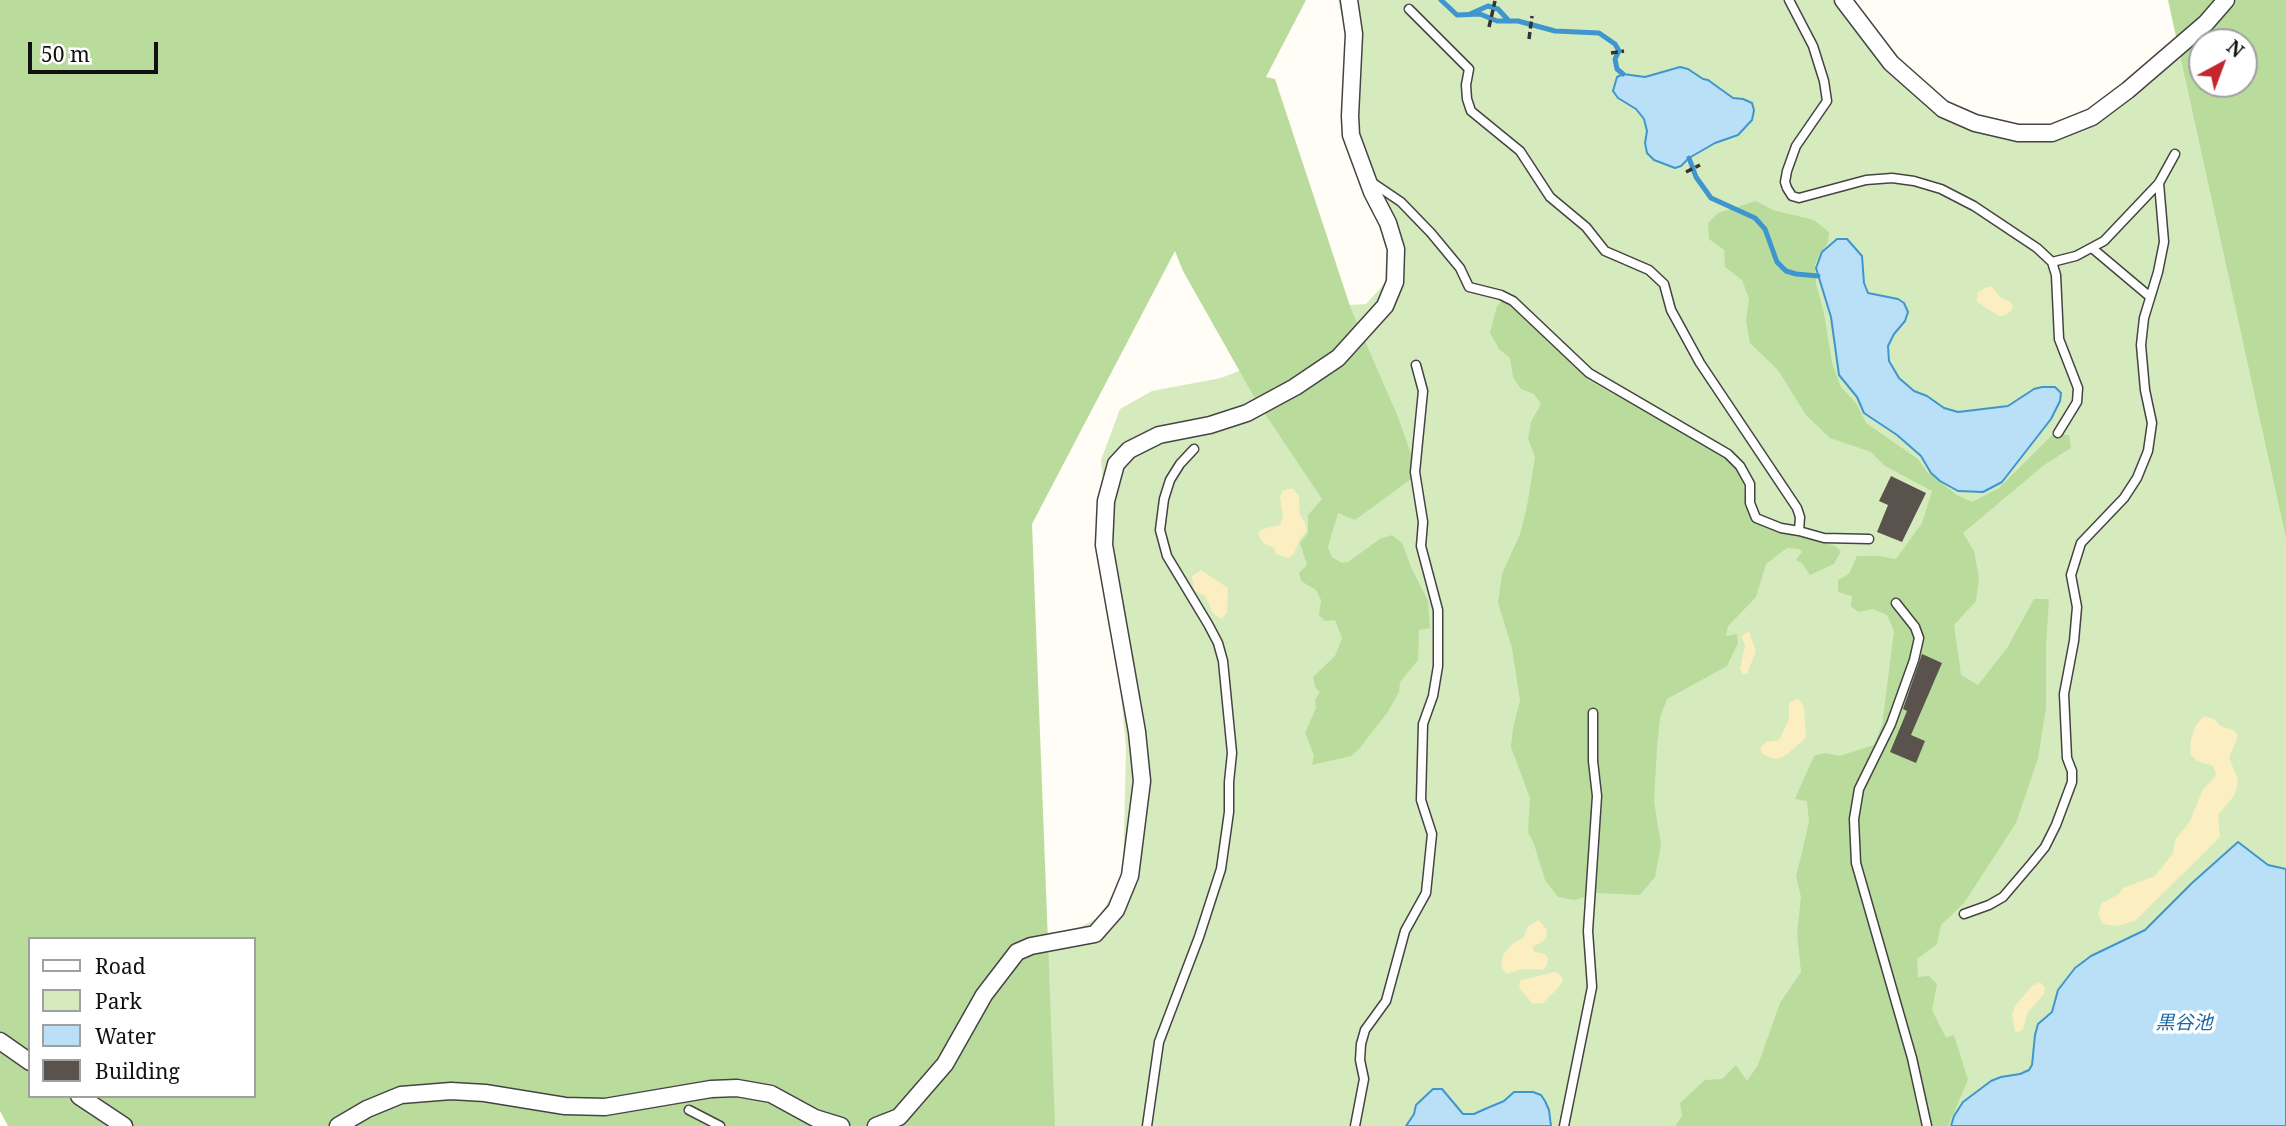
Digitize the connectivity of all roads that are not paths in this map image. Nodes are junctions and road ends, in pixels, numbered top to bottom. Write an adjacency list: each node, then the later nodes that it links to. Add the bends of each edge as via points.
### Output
1 (1349, 0): 7 (street, via 1354,34 1351,135)
2 (1789, 0): 10 (lane, via 1813,46 1827,100 1796,146 1785,182 1792,196 1819,194 1866,180 1914,181 1974,206)
3 (1843, 0): 4 (street, via 1891,63 1943,109 1975,123 2018,133 2052,133 2092,117 2128,90 2206,23)
4 (2225, 0)
5 (1409, 9): 15 (lane, via 1469,69 1466,85 1471,111 1520,151 1549,197 1586,227 1605,251 1649,271 1664,284 1671,310 1700,363 1797,508)
6 (2175, 154): 8 (lane)
7 (1368, 179): 15 (lane, via 1401,202 1431,233 1460,268 1469,287 1513,301 1589,373 1728,454 1750,484 1756,517); 28 (street, via 1396,249 1395,282 1385,306 1338,358 1295,387 1247,414 1159,435 1129,450 1116,464 1106,500 1104,545 1142,781 1130,876 1116,910 1095,934 1017,952 984,995 945,1064 899,1117)
8 (2159, 183): 9 (lane); 11 (lane, via 2164,242)
9 (2092, 248): 10 (lane); 11 (lane)
10 (2052, 262): 13 (lane, via 2059,339 2078,388 2077,402)
11 (2149, 296): 19 (lane, via 2141,345 2152,423 2148,451 2124,498 2081,543 2071,575 2077,607 2063,694 2072,771 2068,796 2045,848 2003,897)
12 (1416, 365): 30 (lane, via 1423,391 1415,472 1423,522 1421,546 1438,610 1437,666 1423,724 1422,800 1432,834 1426,893 1405,932 1386,1001 1365,1030 1361,1044 1363,1079)
13 (2058, 433)
14 (1194, 449): 29 (lane, via 1170,480 1160,530 1167,556 1208,624 1223,661 1233,752 1229,812 1221,869 1159,1042)
15 (1799, 530): 16 (lane, via 1824,538)
16 (1869, 539)
17 (1896, 603): 32 (lane, via 1919,638 1891,724 1858,789 1856,863)
18 (1593, 713): 31 (lane, via 1597,796 1588,930 1592,987)
19 (1964, 914)
20 (0, 1041): 21 (street)
21 (28, 1061)
22 (82, 1098): 24 (street)
23 (689, 1110): 26 (lane)
24 (124, 1126)
25 (338, 1126): 27 (street, via 401,1095 485,1093 565,1106 605,1107 737,1088 771,1094 815,1118)
26 (720, 1126)
27 (841, 1126)
28 (876, 1126)
29 (1147, 1126)
30 (1355, 1126)
31 (1564, 1126)
32 (1927, 1126)

